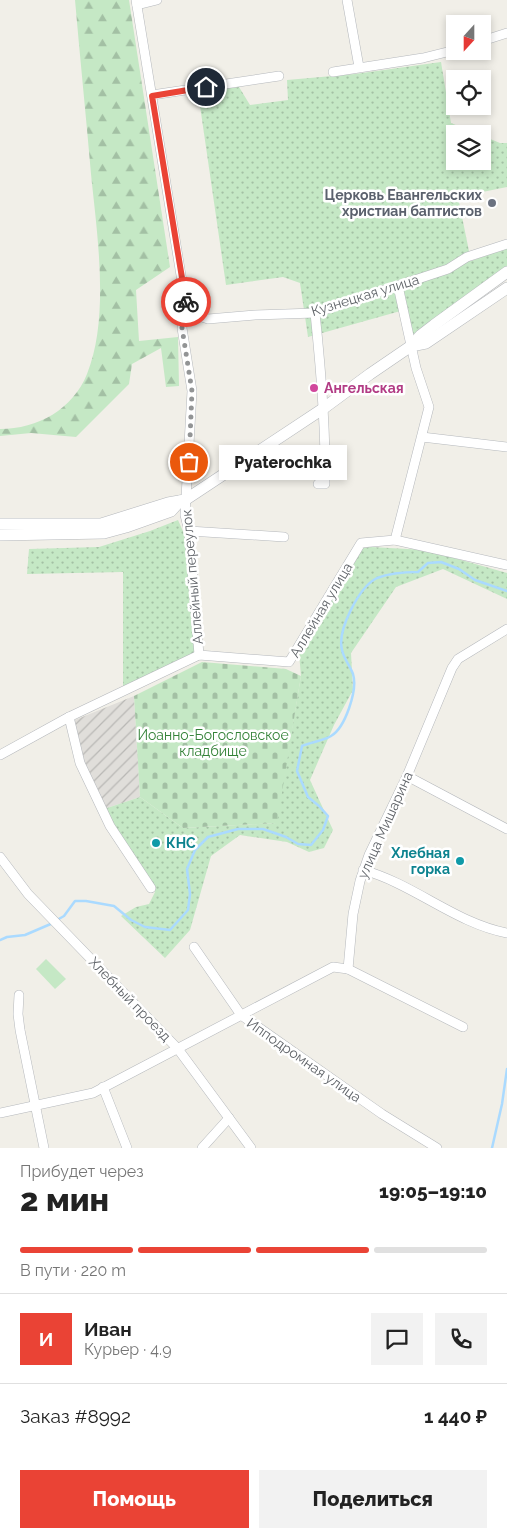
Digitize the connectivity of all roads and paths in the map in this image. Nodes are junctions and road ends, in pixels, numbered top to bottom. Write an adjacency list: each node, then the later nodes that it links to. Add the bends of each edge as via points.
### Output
1 (157, 0): 3 (street)
2 (347, 0): 7 (street)
3 (136, 2): 10 (street)
4 (507, 33): 5 (street)
5 (491, 38)
6 (446, 52): 7 (street)
7 (359, 68): 8 (street)
8 (333, 72)
9 (279, 76): 10 (street)
10 (152, 96): 15 (street)
11 (507, 244): 13 (street, Кузнецкая улица)
12 (503, 274): 17 (street)
13 (398, 286): 16 (street, Кузнецкая улица); 17 (street)
14 (506, 289): 17 (street, via 426,343)
15 (187, 312): 16 (street, Кузнецкая улица, via 208,319); 22 (street, via 182,328 192,391 189,462)
16 (315, 313): 18 (street)
17 (411, 346): 18 (street); 19 (street, via 429,407)
18 (324, 408): 21 (street, via 325,484); 22 (street)
19 (422, 437): 20 (street); 27 (street)
20 (507, 447)
21 (318, 484)
22 (182, 501): 23 (street, via 101,524); 24 (street, Аллейный переулок); 25 (street, via 171,511 104,533)
23 (0, 524)
24 (190, 531): 26 (street); 30 (street, Аллейный переулок)
25 (0, 534)
26 (284, 537)
27 (395, 540): 28 (street); 30 (street, Аллейная улица, via 361,542 289,662)
28 (507, 565)
29 (507, 628): 33 (street, улица Мишарина, via 458,659)
30 (199, 655): 31 (street, Аллейная улица)
31 (69, 717): 32 (street, Аллейная улица); 38 (street, via 80,762 110,826)
32 (0, 755)
33 (407, 776): 34 (street); 36 (street, улица Мишарина)
34 (507, 829)
35 (0, 857): 37 (street, Хлебный проезд)
36 (364, 870): 39 (street, via 401,884 475,924); 41 (street, улица Мишарина, via 354,914)
37 (4, 871): 45 (street, Хлебный проезд)
38 (151, 888)
39 (507, 933)
40 (194, 947): 43 (street, Ипподромная улица)
41 (348, 969): 43 (street, via 333,967); 44 (street)
42 (19, 995): 47 (street, via 20,1030)
43 (241, 1015): 45 (street); 50 (street, Ипподромная улица)
44 (463, 1027)
45 (178, 1049): 46 (street); 49 (street, Хлебный проезд)
46 (104, 1088): 47 (street, via 93,1094); 52 (street)
47 (35, 1107): 48 (street); 51 (street)
48 (0, 1113)
49 (229, 1118): 53 (street); 54 (street, Хлебный проезд)
50 (424, 1144): 55 (street, Ипподромная улица)
51 (44, 1148)
52 (127, 1148)
53 (202, 1148)
54 (251, 1148)
55 (437, 1148)

